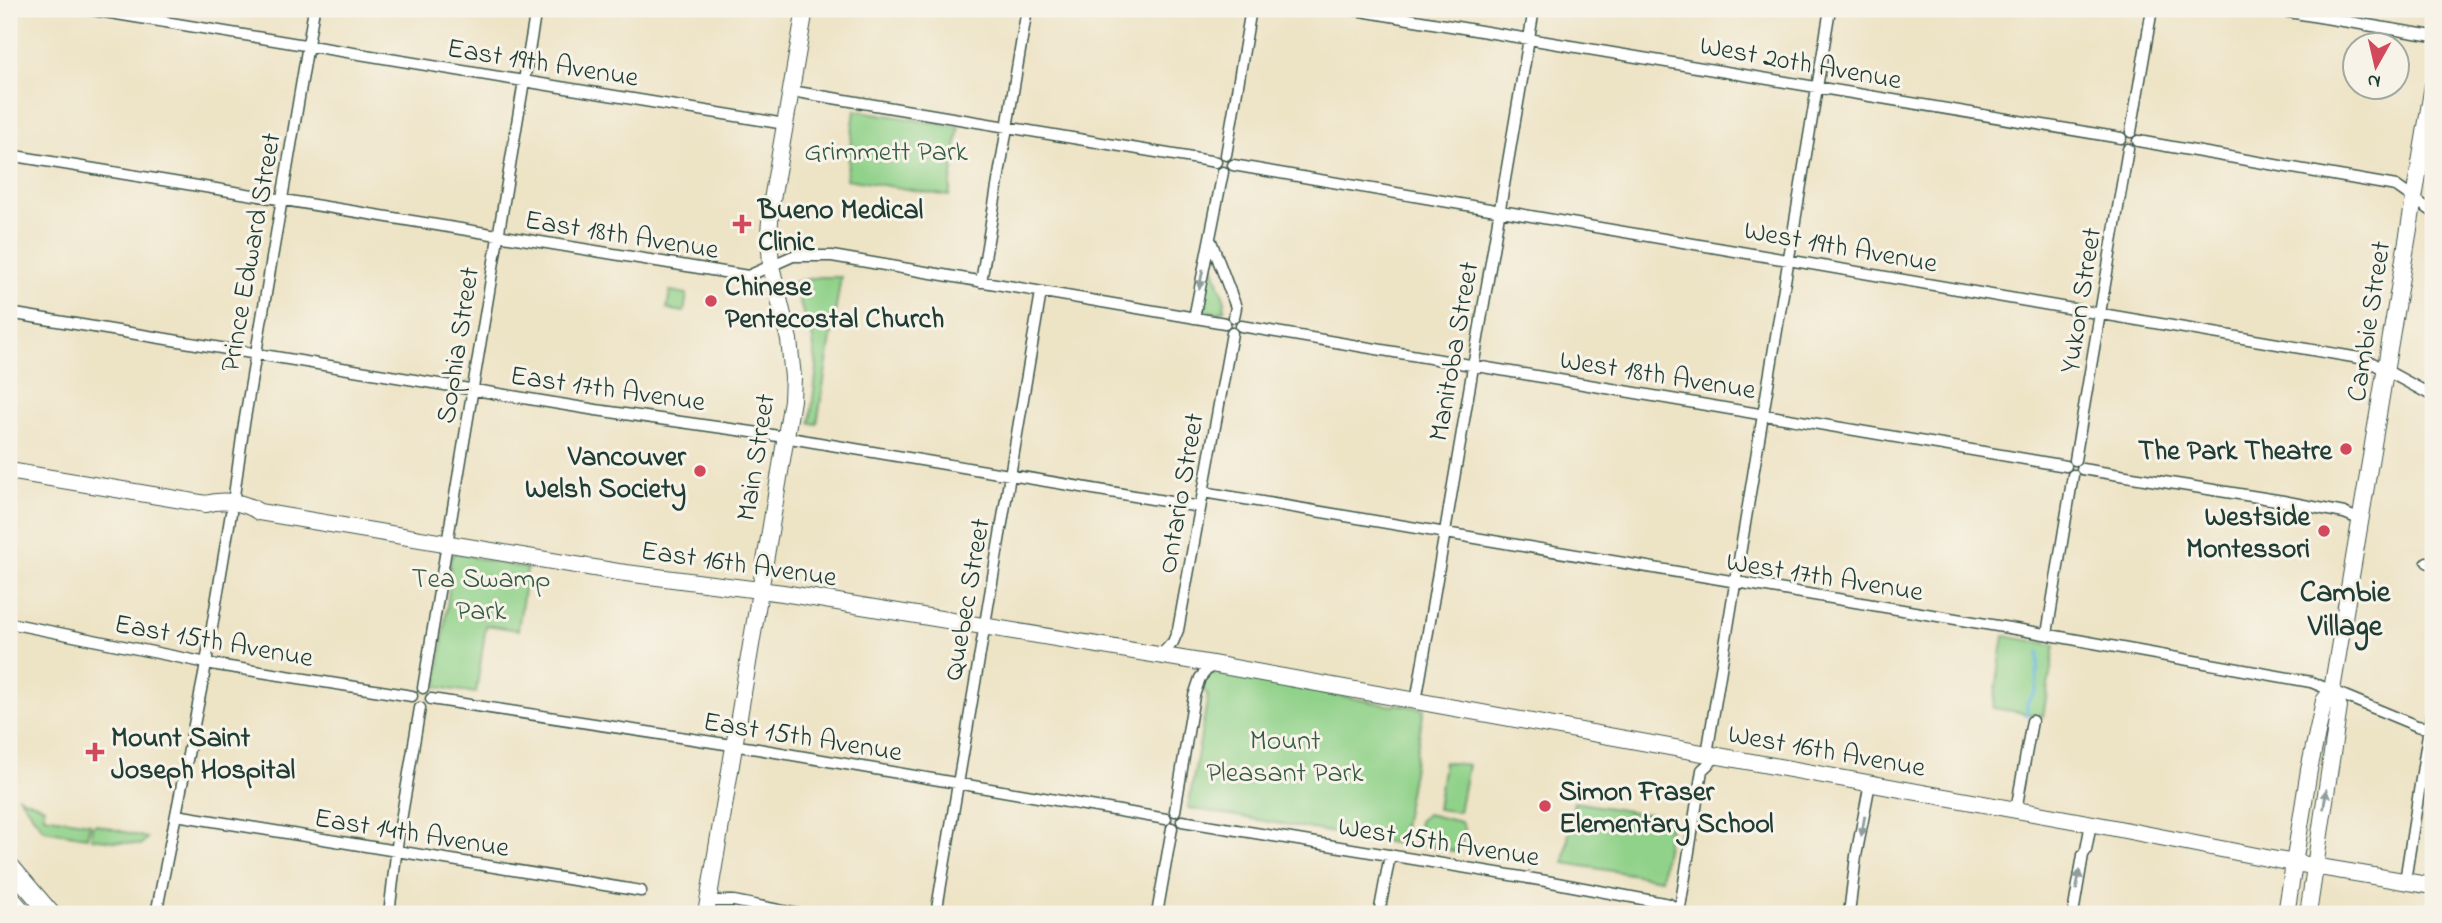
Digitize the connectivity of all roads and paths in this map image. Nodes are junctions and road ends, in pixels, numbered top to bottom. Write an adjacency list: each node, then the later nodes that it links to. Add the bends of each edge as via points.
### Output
1 (86, 9): 14 (street, East 19th Avenue)
2 (314, 9): 14 (street, Prince Edward Street)
3 (536, 9): 15 (street, Sophia Street)
4 (805, 9): 18 (street, Main Street)
5 (1027, 9): 20 (street)
6 (1251, 9): 23 (street)
7 (1349, 9): 13 (street, West 20th Avenue)
8 (1534, 9): 13 (street, Manitoba Street)
9 (1830, 9): 17 (street)
10 (2152, 9): 21 (street)
11 (2272, 9): 12 (street)
12 (2433, 36)
13 (1528, 38): 17 (street, West 20th Avenue); 26 (street, Manitoba Street)
14 (308, 46): 15 (street, East 19th Avenue); 25 (street, Prince Edward Street)
15 (523, 80): 19 (street, East 19th Avenue); 28 (street, Sophia Street)
16 (2433, 85): 24 (street, Cambie Street)
17 (1819, 87): 21 (street, West 20th Avenue); 30 (street)
18 (791, 92): 19 (street, Main Street); 20 (street)
19 (785, 124): 31 (street, Main Street, via 770,218)
20 (1007, 128): 23 (street); 32 (street)
21 (2130, 137): 24 (street, West 20th Avenue, via 2396,186); 34 (street, Yukon Street, via 2136,146 2128,149)
22 (9, 155): 25 (street, East 18th Avenue)
23 (1224, 164): 26 (street, West 19th Avenue); 29 (street)
24 (2414, 198): 27 (street, West 20th Avenue); 40 (street, Cambie Street)
25 (281, 200): 28 (street, East 18th Avenue); 38 (street, Prince Edward Street)
26 (1499, 211): 30 (street, West 19th Avenue); 39 (street, Manitoba Street)
27 (2433, 212)
28 (497, 236): 31 (street, East 18th Avenue, via 748,276); 41 (street, Sophia Street)
29 (1211, 241): 36 (street, one-way to 36); 37 (street, Ontario Street, via 1236,307)
30 (1789, 260): 34 (street, West 19th Avenue); 43 (street)
31 (771, 266): 32 (street, East 18th Avenue, via 793,256 832,256); 44 (street, Main Street, via 792,366)
32 (981, 282): 33 (street, East 18th Avenue)
33 (1041, 292): 36 (street, East 18th Avenue); 47 (street, Quebec Street)
34 (2100, 312): 40 (street, West 19th Avenue, via 2365,359); 45 (street, Yukon Street)
35 (9, 313): 38 (street, East 17th Avenue)
36 (1194, 318): 37 (street, East 18th Avenue)
37 (1233, 325): 39 (street, West 18th Avenue); 48 (street, Ontario Street)
38 (255, 355): 41 (street, East 17th Avenue); 50 (street, Prince Edward Street)
39 (1474, 366): 43 (street, West 18th Avenue); 52 (street, Manitoba Street)
40 (2386, 369): 42 (street, West 19th Avenue); 51 (street, Cambie Street)
41 (473, 389): 44 (street, East 17th Avenue); 53 (street, Sophia Street)
42 (2433, 396)
43 (1762, 413): 45 (street, West 18th Avenue); 54 (street)
44 (786, 437): 47 (street, East 17th Avenue); 55 (street, Main Street)
45 (2074, 468): 51 (street, West 18th Avenue, via 2283,501); 58 (street, Yukon Street)
46 (9, 471): 50 (street, East 16th Avenue)
47 (1010, 474): 49 (street, East 17th Avenue); 57 (street, Quebec Street)
48 (1203, 492): 49 (street, Ontario Street); 52 (street, West 17th Avenue)
49 (1200, 506): 59 (street, Ontario Street, via 1178,630)
50 (232, 508): 53 (street, East 16th Avenue); 60 (street, Prince Edward Street)
51 (2361, 520): 63 (street, Cambie Street)
52 (1444, 534): 54 (street, West 17th Avenue); 66 (street, Manitoba Street)
53 (447, 544): 55 (street, East 16th Avenue); 62 (street, Sophia Street)
54 (1734, 582): 58 (street, West 17th Avenue); 72 (street)
55 (759, 590): 57 (street, East 16th Avenue); 71 (street, Main Street)
56 (9, 623): 60 (street, East 15th Avenue)
57 (984, 626): 59 (street, East 16th Avenue); 74 (street, Quebec Street)
58 (2047, 634): 63 (street, West 17th Avenue, via 2311,682)
59 (1161, 655): 61 (street, East 16th Avenue)
60 (206, 663): 64 (street, East 15th Avenue); 77 (street, Prince Edward Street)
61 (1212, 664): 66 (street, West 16th Avenue); 78 (street, via 1200,678 1194,696)
62 (423, 688): 64 (street); 65 (street)
63 (2332, 690): 70 (street, West 17th Avenue); 82 (street, Cambie Street, via 2324,701); 84 (street, Cambie Street, one-way to 63, via 2339,707)
64 (412, 696): 68 (street)
65 (431, 699): 68 (street); 71 (street, East 15th Avenue)
66 (1416, 702): 72 (street, West 16th Avenue)
67 (2433, 702): 70 (street)
68 (420, 708): 80 (street)
69 (2032, 721): 76 (street)
70 (2431, 728): 85 (street)
71 (732, 746): 74 (street, East 15th Avenue); 88 (street, Main Street)
72 (1706, 754): 73 (street); 73 (street); 75 (street, West 16th Avenue)
73 (1702, 771): 90 (street)
74 (957, 783): 78 (street, East 15th Avenue); 95 (street, Quebec Street)
75 (1870, 783): 76 (street, West 16th Avenue); 98 (street, one-way to 98)
76 (2016, 810): 79 (street, West 16th Avenue)
77 (176, 815): 80 (street, East 14th Avenue); 92 (street, Prince Edward Street)
78 (1171, 819): 81 (street, West 15th Avenue, via 1179,827 1182,821); 96 (street)
79 (2091, 823): 82 (street, West 16th Avenue); 89 (street, one-way to 79)
80 (396, 851): 87 (street, East 14th Avenue); 93 (street)
81 (1390, 855): 90 (street, West 15th Avenue, via 1669,904); 97 (street)
82 (2294, 862): 84 (street, West 16th Avenue); 99 (street, Cambie Street)
83 (9, 865): 91 (main road)
84 (2315, 866): 85 (street, West 16th Avenue); 100 (street, Cambie Street)
85 (2405, 881): 86 (street, West 16th Avenue)
86 (2433, 886)
87 (641, 891)
88 (707, 907): 94 (street, via 734,901)
89 (2073, 909)
90 (1681, 913)
91 (51, 914)
92 (156, 914)
93 (389, 914)
94 (799, 914)
95 (936, 914)
96 (1157, 914)
97 (1379, 914)
98 (1849, 914)
99 (2286, 914)
100 (2308, 914)

